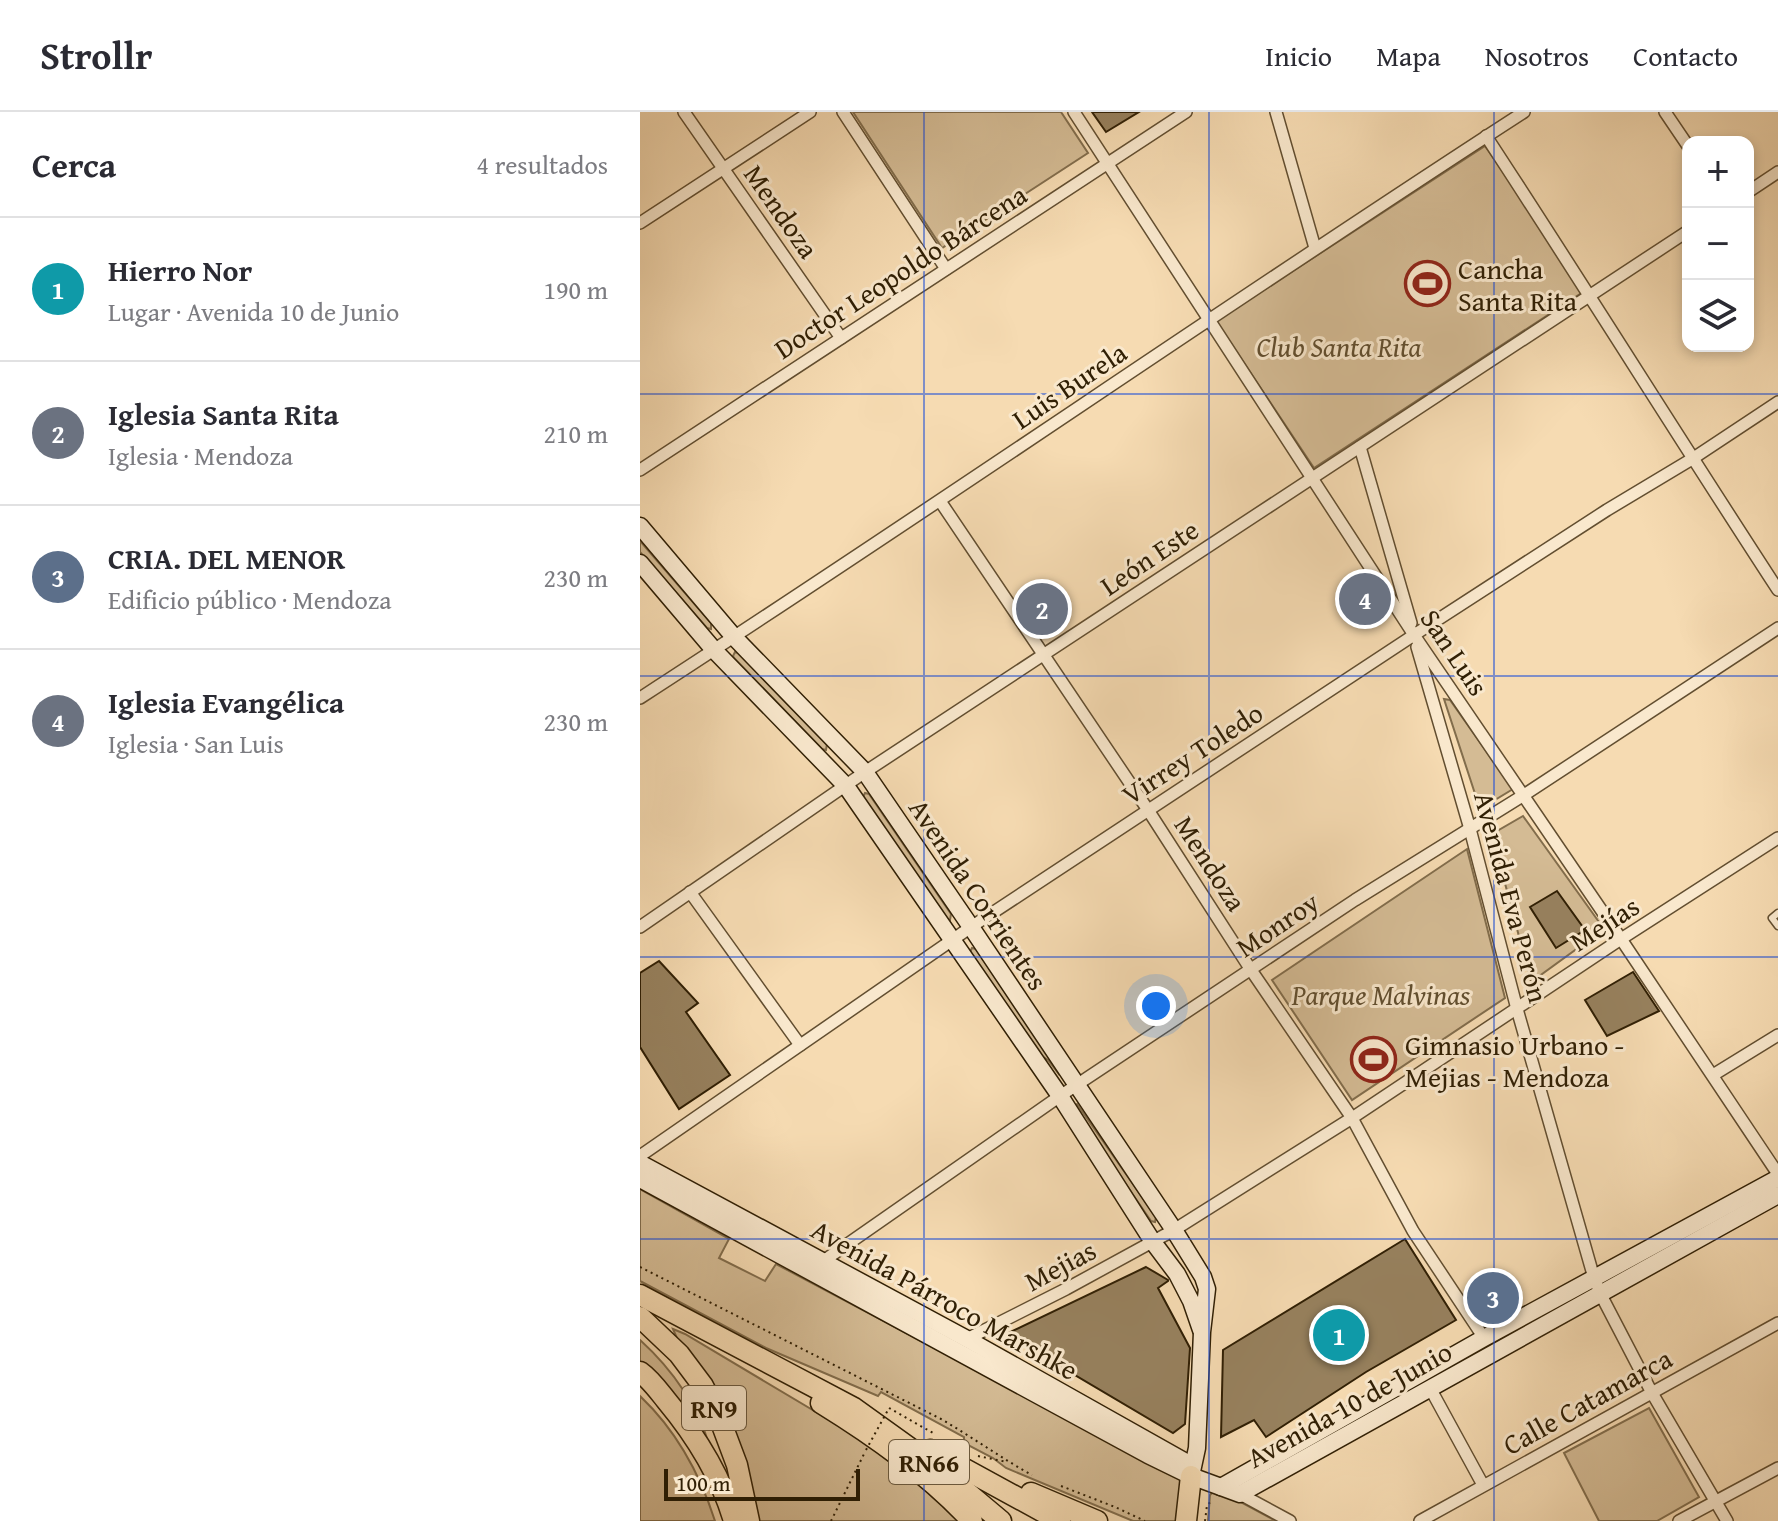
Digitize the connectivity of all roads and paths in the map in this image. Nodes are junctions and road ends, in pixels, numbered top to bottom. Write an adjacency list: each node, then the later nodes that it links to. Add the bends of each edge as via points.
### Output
1 (684, 112): 12 (street, Mendoza)
2 (810, 112): 12 (street)
3 (843, 112): 18 (street)
4 (1074, 112): 11 (street, San Luis)
5 (1186, 112): 11 (street, Doctor Leopoldo Bárcena)
6 (1276, 112): 17 (street)
7 (1524, 112): 9 (street, Luis Burela)
8 (1665, 112): 10 (street)
9 (1486, 136): 17 (street, Luis Burela); 19 (street)
10 (1682, 137)
11 (1108, 163): 18 (street, Doctor Leopoldo Bárcena); 20 (street, San Luis)
12 (723, 169): 15 (street); 21 (street, Mendoza)
13 (1778, 172): 14 (street)
14 (1754, 188)
15 (640, 223)
16 (1682, 235): 19 (street, León Este)
17 (1315, 248): 20 (street, Luis Burela)
18 (946, 269): 21 (street, Doctor Leopoldo Bárcena)
19 (1591, 296): 23 (street, León Este); 24 (street)
20 (1209, 319): 26 (street, San Luis); 27 (street, Luis Burela)
21 (841, 338): 25 (street, Doctor Leopoldo Bárcena)
22 (1778, 402): 24 (street, Virrey Toledo)
23 (1360, 447): 26 (street, León Este); 32 (street, Avenida Eva Perón)
24 (1692, 459): 30 (street); 32 (street, Virrey Toledo)
25 (640, 470)
26 (1312, 478): 32 (street, San Luis); 35 (street, León Este)
27 (940, 501): 33 (street, Luis Burela); 35 (street, Mendoza)
28 (640, 526): 33 (street, Avenida Corrientes)
29 (640, 563): 34 (street, Avenida Corrientes)
30 (1778, 590)
31 (1778, 628): 39 (street, Monroy)
32 (1414, 635): 39 (street, San Luis); 40 (street, Virrey Toledo); 41 (street, Avenida Eva Perón)
33 (734, 637): 34 (street, Luis Burela); 37 (street, Avenida Corrientes)
34 (714, 650): 36 (street, Luis Burela); 38 (street, Avenida Corrientes)
35 (1044, 656): 37 (street, León Este); 40 (street, Mendoza)
36 (640, 698)
37 (865, 772): 38 (street, León Este); 47 (street, Avenida Corrientes)
38 (846, 786): 43 (street, León Este); 49 (street, Avenida Corrientes)
39 (1524, 795): 41 (street, Monroy); 48 (street, San Luis)
40 (1148, 810): 47 (street, Virrey Toledo); 50 (street, Mendoza)
41 (1470, 829): 50 (street, Monroy); 51 (street, Avenida Eva Perón)
42 (1778, 838): 48 (street, Mejías)
43 (690, 892): 46 (street, León Este); 53 (street)
44 (1778, 913): 45 (lane, via 1772,918)
45 (1778, 926)
46 (640, 927)
47 (971, 927): 49 (street, Virrey Toledo); 55 (street, Avenida Corrientes)
48 (1621, 939): 51 (street, Mejías); 54 (street, San Luis)
49 (952, 941): 53 (street, Virrey Toledo); 56 (street, Avenida Corrientes)
50 (1251, 970): 55 (street, Monroy); 57 (street, Mendoza)
51 (1517, 1009): 57 (street, Mejías); 67 (street, Avenida Eva Perón)
52 (1778, 1035): 54 (street)
53 (800, 1045): 58 (street, Virrey Toledo)
54 (1713, 1075): 60 (street, San Luis)
55 (1077, 1085): 56 (street, Monroy); 63 (street, Avenida Corrientes)
56 (1060, 1096): 64 (street, Avenida Corrientes); 66 (street, Monroy)
57 (1352, 1118): 63 (street, Mejías); 74 (street, Mendoza, via 1413,1231)
58 (640, 1156)
59 (640, 1163): 66 (street, Avenida Párroco Marshke)
60 (1778, 1176): 67 (street, Avenida 10 de Junio)
61 (640, 1179): 66 (street, Avenida Párroco Marshke)
62 (1778, 1195): 69 (street, Avenida 10 de Junio)
63 (1174, 1230): 64 (street, Mejias); 73 (street, Avenida Corrientes, via 1207,1289)
64 (1153, 1242): 73 (street, Avenida Corrientes, via 1177,1274); 75 (street, Mejias)
65 (640, 1267): 82 (path, via 941,1419)
66 (816, 1267): 75 (street, Avenida Párroco Marshke); 85 (street, Avenida Párroco Marshke)
67 (1594, 1278): 69 (street, Avenida Eva Perón); 74 (street, Avenida 10 de Junio)
68 (640, 1295): 72 (highway, RN66)
69 (1601, 1295): 77 (street, Avenida 10 de Junio); 78 (street, Avenida Eva Perón)
70 (640, 1317): 92 (highway, RN9, via 703,1386 737,1465)
71 (1778, 1323): 78 (street, Calle Catamarca)
72 (699, 1326): 79 (highway, RN66); 94 (highway, via 903,1458)
73 (1202, 1332): 85 (street, Avenida Corrientes, via 1197,1448)
74 (1484, 1338): 85 (street, Avenida 10 de Junio)
75 (967, 1339): 85 (street, Avenida Párroco Marshke)
76 (640, 1372): 91 (highway, via 702,1448 722,1483)
77 (1430, 1388): 88 (street); 89 (street, Avenida 10 de Junio)
78 (1652, 1393): 88 (street, Calle Catamarca); 90 (street, Avenida Eva Perón)
79 (854, 1408): 86 (highway); 95 (highway, RN66)
80 (944, 1438): 93 (path, bridge, via 889,1408)
81 (971, 1454): 82 (path)
82 (1008, 1463): 84 (path)
83 (1778, 1468): 90 (street)
84 (1035, 1476)
85 (1205, 1480): 89 (street, Avenida Párroco Marshke); 99 (highway); 100 (highway); 101 (path, via 1210,1501)
86 (986, 1481): 96 (highway); 97 (highway, via 1024,1490)
87 (1051, 1483): 98 (path)
88 (1483, 1485): 103 (street, Calle Catamarca)
89 (1240, 1494): 102 (street, Avenida Párroco Marshke)
90 (1715, 1500): 104 (street); 105 (street, Avenida Eva Perón)
91 (734, 1521)
92 (749, 1521)
93 (831, 1521)
94 (972, 1521)
95 (1001, 1521)
96 (1060, 1521)
97 (1097, 1521)
98 (1145, 1521)
99 (1186, 1521)
100 (1199, 1521)
101 (1205, 1521)
102 (1290, 1521)
103 (1420, 1521)
104 (1679, 1521)
105 (1727, 1521)

